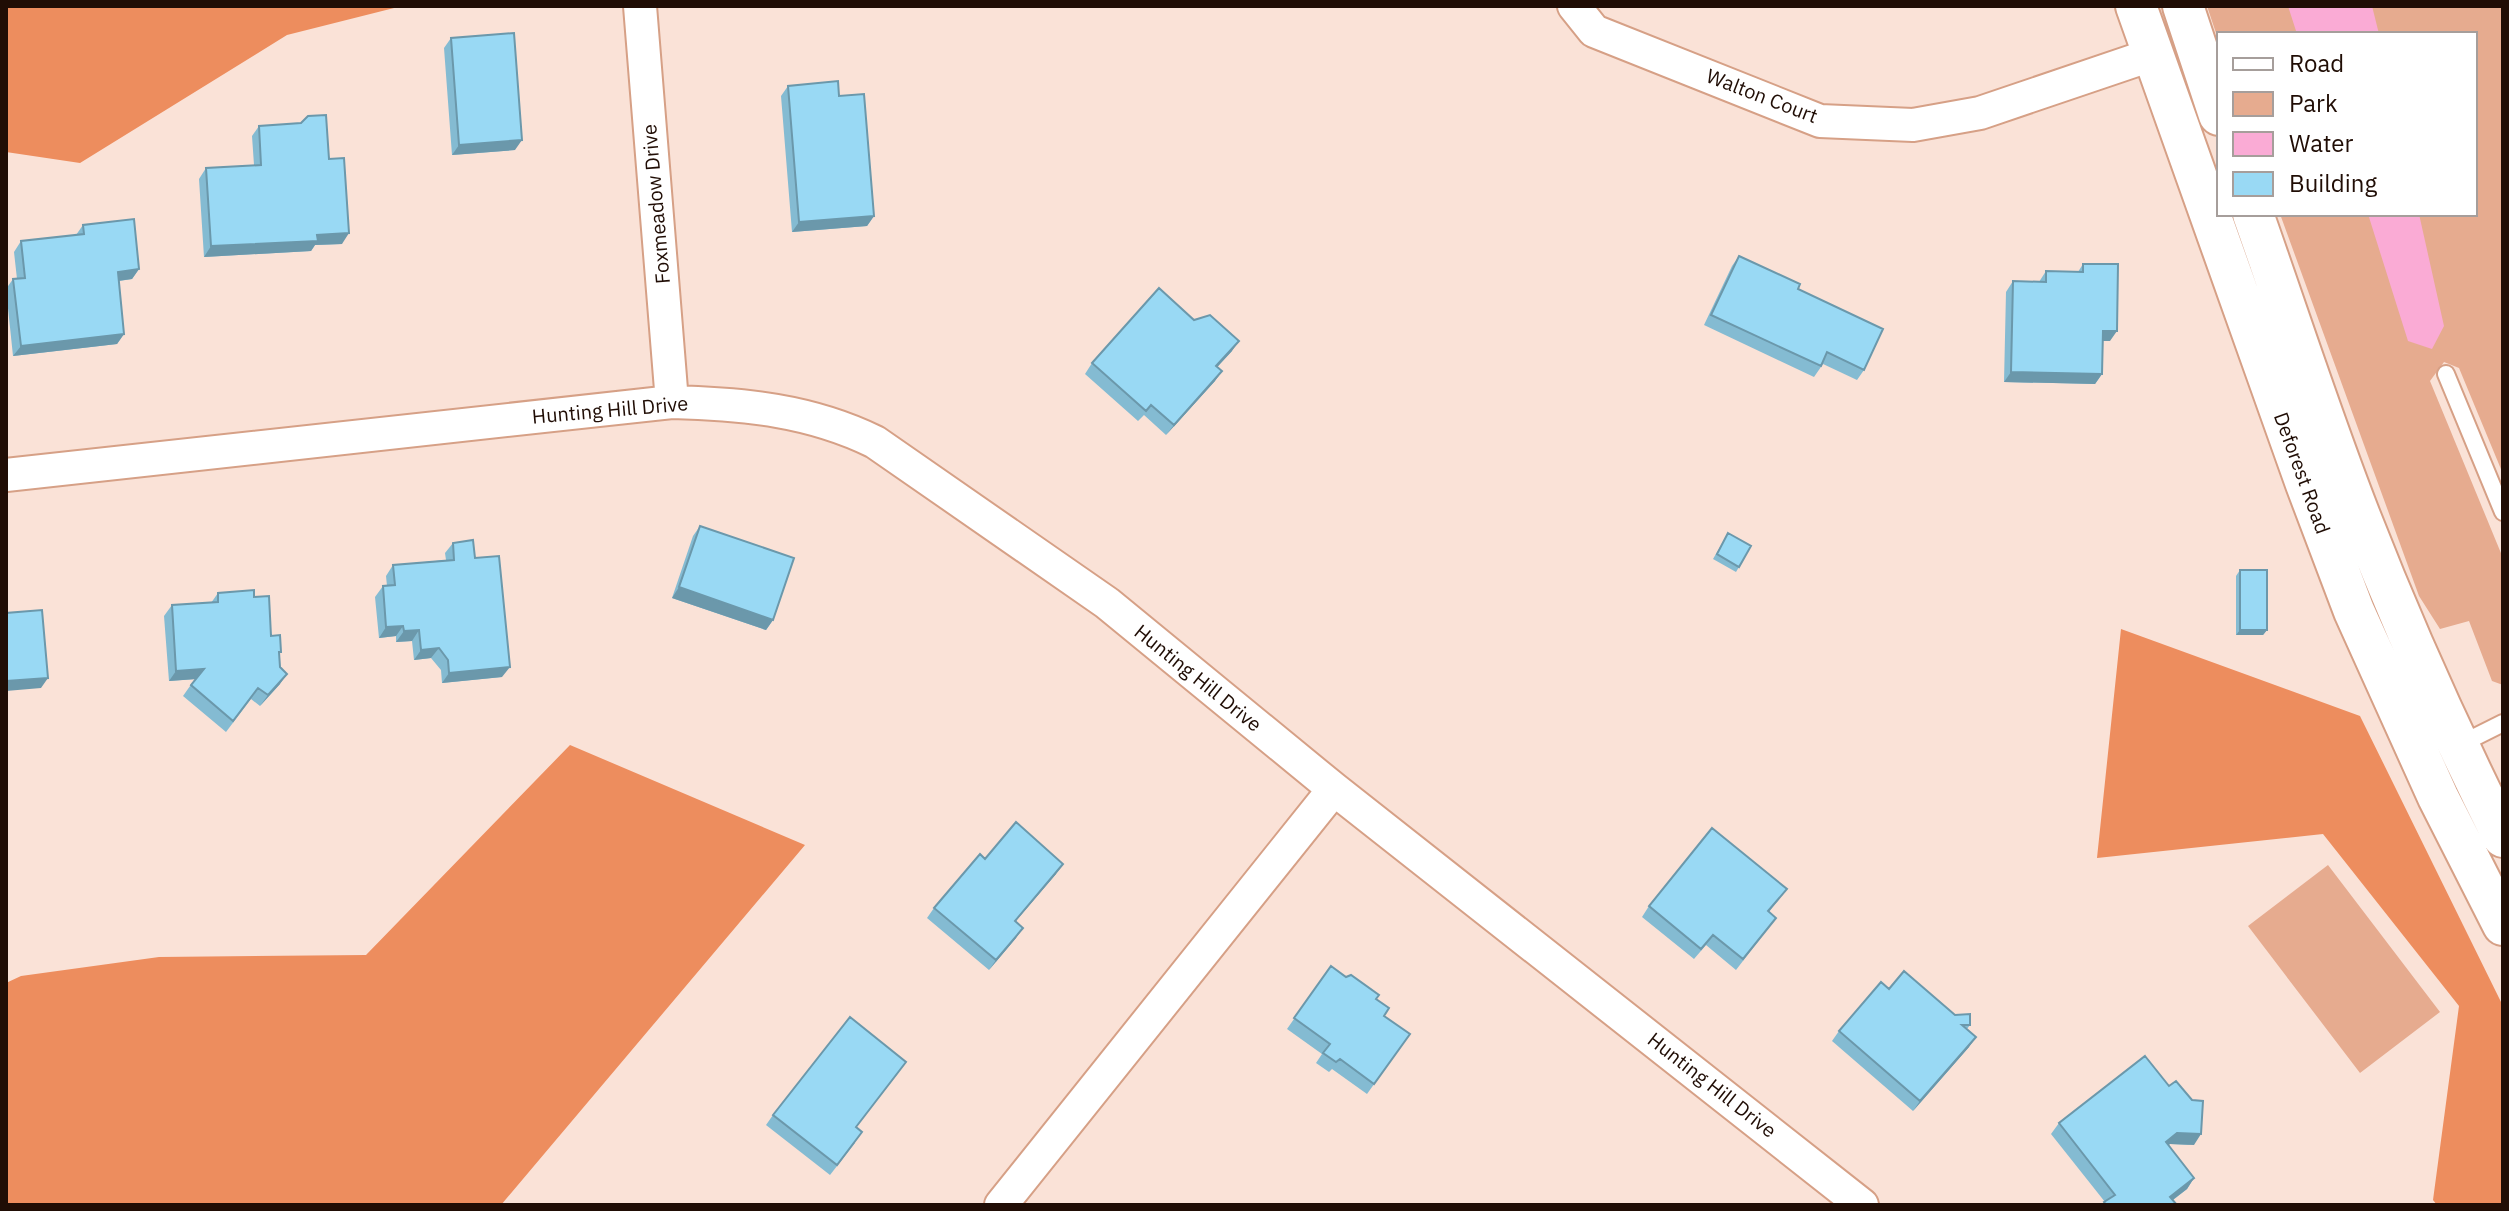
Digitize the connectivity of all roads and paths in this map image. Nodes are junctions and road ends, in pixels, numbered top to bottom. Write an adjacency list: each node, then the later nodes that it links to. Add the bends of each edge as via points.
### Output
1 (640, 6): 9 (street, Foxmeadow Drive)
2 (1574, 6): 5 (street, Walton Court, via 1594,31 1820,121 1913,125 1980,113)
3 (2136, 6): 5 (street, Deforest Road)
4 (2183, 6): 6 (street)
5 (2151, 55): 16 (street, Deforest Road, via 2354,611)
6 (2217, 109)
7 (2254, 216): 13 (street, Deforest Road, via 2357,508)
8 (2446, 374): 11 (lane)
9 (672, 402): 10 (street, Hunting Hill Drive); 14 (street, Hunting Hill Drive, via 771,408 843,427 875,442 1107,603)
10 (6, 475)
11 (2503, 512)
12 (2503, 723): 13 (lane)
13 (2458, 746): 15 (street, Deforest Road)
14 (1334, 789): 17 (street); 18 (street, Hunting Hill Drive)
15 (2503, 837)
16 (2503, 925)
17 (1001, 1205)
18 (1862, 1205)

